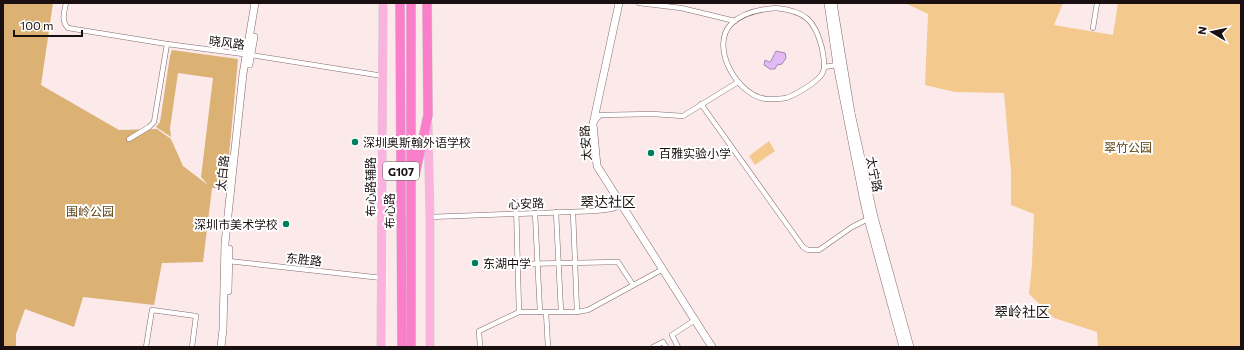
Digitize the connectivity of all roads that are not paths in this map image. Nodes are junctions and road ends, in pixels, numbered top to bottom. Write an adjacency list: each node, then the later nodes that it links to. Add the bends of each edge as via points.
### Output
1 (66, 3): 17 (street, 晓风路, via 63,20 68,28)
2 (255, 3): 18 (main road, 太白路)
3 (260, 3): 18 (main road, 太白路)
4 (383, 3): 21 (main road, 布心路辅路)
5 (400, 3): 51 (highway, 布心路 / G107)
6 (411, 3): 15 (highway, 布心路)
7 (415, 3): 15 (highway)
8 (427, 3): 24 (highway, G107)
9 (619, 3): 25 (main road, 太安路)
10 (639, 3): 14 (street, via 681,8)
11 (828, 3): 19 (main road, 太宁路)
12 (833, 3): 67 (main road, 太宁路, via 851,113 872,210)
13 (1097, 3): 16 (street)
14 (735, 21): 20 (street, via 750,12 765,9 789,9 801,13 815,27); 22 (street, via 726,32 724,47 727,64)
15 (411, 24): 27 (highway, 布心路)
16 (1093, 28)
17 (166, 44): 18 (street, 晓风路); 26 (street, via 154,122)
18 (249, 54): 21 (street, 晓风路); 36 (main road, 太白路)
19 (837, 65): 20 (street); 35 (main road, 太宁路)
20 (824, 67): 22 (street, via 820,77 786,98 767,99 754,96)
21 (382, 76): 42 (main road, 布心路辅路)
22 (738, 82): 23 (street)
23 (701, 104): 25 (street, via 682,116 600,115); 35 (street, via 803,247 808,250 819,250)
24 (428, 115): 27 (highway, G107); 34 (main road)
25 (593, 124): 29 (main road, 太安路, via 597,166)
26 (129, 139)
27 (411, 192): 50 (highway, 布心路 / G107)
28 (516, 202): 33 (street)
29 (622, 205): 31 (street, 心安路, via 608,210); 41 (main road, 太安路)
30 (556, 212): 31 (street, 心安路); 32 (street, 心安路); 37 (street)
31 (573, 212): 38 (street)
32 (535, 213): 33 (street, 心安路); 40 (street)
33 (517, 214): 34 (street, 心安路); 39 (street)
34 (430, 217): 59 (main road)
35 (868, 219): 66 (main road, 太宁路)
36 (226, 261): 42 (street, 东胜路); 54 (main road, 太白路); 55 (main road, 太白路)
37 (558, 263): 38 (street); 40 (street); 47 (street)
38 (575, 263): 43 (street, via 618,262); 48 (street)
39 (518, 264): 40 (street); 44 (street)
40 (537, 264): 45 (street)
41 (663, 269): 43 (street); 49 (main road, 太安路)
42 (382, 278): 56 (main road, 布心路辅路)
43 (633, 285): 48 (street, via 592,308)
44 (519, 312): 45 (street); 60 (street, via 479,331)
45 (540, 312): 46 (street)
46 (546, 312): 47 (street); 61 (street)
47 (561, 312): 48 (street)
48 (577, 312)
49 (695, 320): 64 (street, via 672,335); 65 (main road, 太安路)
50 (411, 334): 57 (highway, 布心路 / G107); 58 (highway)
51 (401, 345)
52 (146, 347): 53 (street, via 152,310 196,316)
53 (192, 347)
54 (221, 347)
55 (225, 347)
56 (381, 347)
57 (411, 347)
58 (414, 347)
59 (430, 347)
60 (480, 347)
61 (548, 347)
62 (653, 347): 63 (street, via 663,342)
63 (666, 347)
64 (678, 347)
65 (712, 347)
66 (903, 347)
67 (910, 347)

